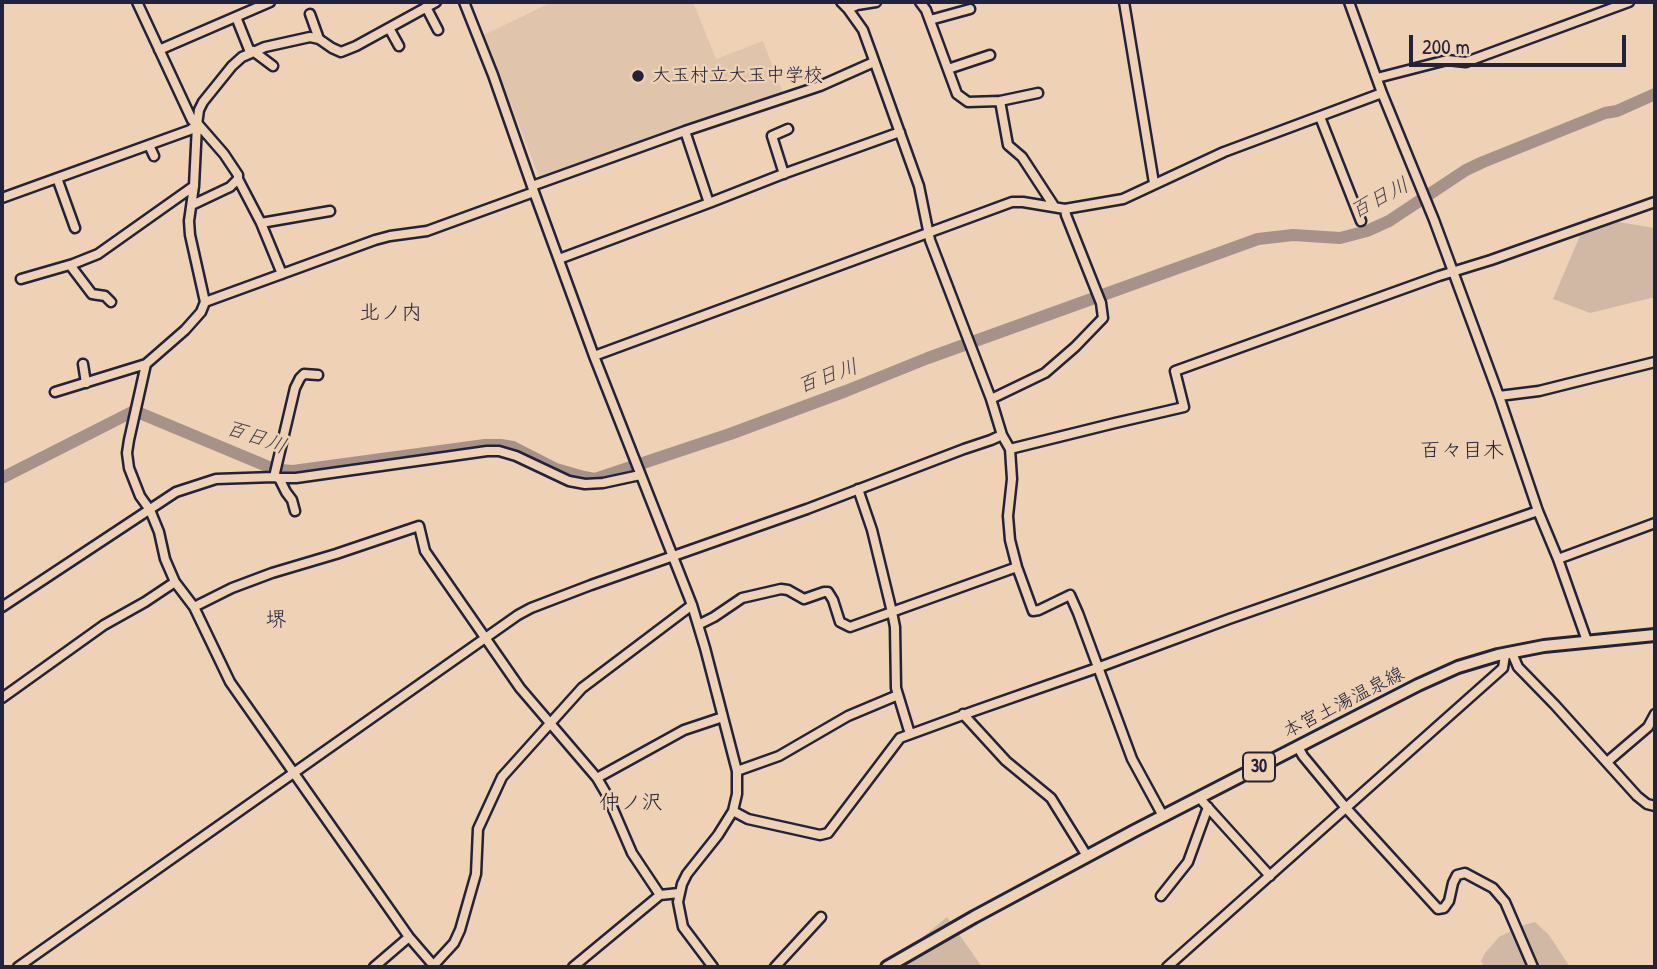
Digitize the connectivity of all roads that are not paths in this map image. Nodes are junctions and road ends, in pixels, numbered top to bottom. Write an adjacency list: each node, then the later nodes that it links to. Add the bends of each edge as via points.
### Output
1 (137, 2): 21 (street)
2 (270, 2): 15 (street)
3 (436, 2): 11 (street)
4 (464, 2): 43 (street)
5 (841, 2): 12 (street)
6 (876, 2): 12 (street)
7 (920, 2): 16 (street)
8 (1124, 2): 41 (street)
9 (1349, 2): 27 (street)
10 (1629, 2): 27 (street, via 1466,62 1447,60)
11 (426, 7): 17 (street); 18 (street)
12 (848, 9): 24 (street, via 863,30)
13 (970, 9): 16 (street)
14 (310, 14): 19 (street)
15 (236, 17): 21 (street); 22 (street)
16 (930, 20): 26 (street)
17 (389, 28): 19 (street, via 341,52); 20 (street)
18 (438, 30)
19 (319, 39): 22 (street, via 310,37)
20 (399, 46)
21 (159, 50): 32 (street)
22 (251, 52): 25 (street); 32 (street, via 232,66 209,94)
23 (990, 55): 26 (street)
24 (874, 62): 34 (street, via 820,86); 35 (street)
25 (273, 66)
26 (948, 69): 30 (street, via 962,99)
27 (1377, 78): 29 (street)
28 (1038, 93): 30 (street)
29 (1382, 93): 31 (street); 57 (street)
30 (1000, 101): 48 (street, via 1008,145 1023,157)
31 (1320, 117): 41 (street); 51 (street)
32 (197, 124): 36 (street); 40 (street, via 224,154); 42 (street)
33 (788, 129): 38 (street, via 772,136)
34 (685, 131): 43 (street); 46 (street)
35 (900, 132): 38 (street); 54 (street, via 919,186)
36 (149, 145): 37 (street); 39 (street)
37 (154, 156)
38 (784, 174): 46 (street)
39 (57, 178): 44 (street); 53 (street)
40 (238, 179): 47 (street); 52 (street)
41 (1154, 183): 49 (street, via 1123,198)
42 (194, 186): 47 (street); 56 (street, via 98,254)
43 (533, 189): 55 (street); 58 (street, via 427,231 375,240)
44 (2, 198)
45 (1655, 202): 57 (street)
46 (709, 203): 55 (street)
47 (192, 205): 61 (street, via 190,234)
48 (1054, 206): 49 (street); 54 (street, via 1012,202)
49 (1065, 209): 70 (street, via 1103,318 1045,373)
50 (330, 211): 52 (street)
51 (1361, 221)
52 (261, 222): 58 (street)
53 (75, 228)
54 (928, 234): 62 (street); 70 (street)
55 (559, 259): 62 (street)
56 (70, 265): 59 (street); 60 (street, via 92,294)
57 (1453, 272): 69 (street); 72 (street, via 1175,371 1184,407)
58 (282, 274): 61 (street)
59 (21, 279)
60 (111, 302)
61 (205, 302): 65 (street, via 184,330)
62 (594, 356): 73 (street)
63 (1655, 362): 69 (street, via 1539,391)
64 (83, 364): 67 (street)
65 (146, 364): 67 (street); 76 (street, via 127,453 140,496)
66 (318, 375): 74 (street, via 304,374 295,388)
67 (86, 383): 68 (street)
68 (55, 392)
69 (1499, 396): 78 (street)
70 (991, 399): 71 (street)
71 (1002, 435): 72 (street); 75 (street)
72 (1010, 449): 82 (street, via 1008,516)
73 (639, 472): 74 (street, via 585,484 516,456 486,451 296,478); 80 (street)
74 (276, 473): 76 (street, via 216,479 176,492); 77 (street)
75 (858, 489): 80 (street); 87 (street)
76 (150, 510): 83 (street); 85 (street)
77 (295, 511)
78 (1538, 511): 81 (street); 93 (street)
79 (1655, 523): 81 (street)
80 (673, 556): 84 (street); 90 (street, via 531,608)
81 (1558, 559): 91 (street)
82 (1017, 567): 87 (street); 93 (street, via 1032,611 1070,596)
83 (174, 582): 86 (street); 95 (street)
84 (692, 606): 88 (street); 99 (street, via 582,688)
85 (2, 607)
86 (194, 607): 90 (street, via 272,573 419,526 425,551); 104 (street, via 230,682)
87 (892, 612): 88 (street, via 848,626 840,622 830,593 804,599 781,589 742,598); 94 (street)
88 (698, 625): 98 (street)
89 (1655, 635): 91 (main road, 本宮土湯温泉線 / 30)
90 (487, 638): 99 (street); 104 (street)
91 (1587, 641): 92 (main road, 本宮土湯温泉線 / 30)
92 (1509, 654): 101 (main road, 本宮土湯温泉線 / 30, via 1458,667); 102 (street); 109 (street, via 1503,668)
93 (1097, 668): 96 (street); 111 (street, via 1132,759)
94 (898, 695): 100 (street); 103 (street)
95 (2, 698)
96 (963, 714): 100 (street); 112 (street, via 1006,761 1051,798)
97 (1655, 714): 102 (street, via 1648,727)
98 (723, 717): 103 (street); 105 (street, via 684,730)
99 (550, 723): 105 (street); 121 (street, via 502,777 478,829 476,874 460,930)
100 (910, 734): 110 (street, via 900,738 828,833 760,822)
101 (1298, 747): 106 (main road, 本宮土湯温泉線 / 30); 109 (street)
102 (1607, 762): 107 (street, via 1637,796)
103 (737, 771): 110 (street)
104 (294, 773): 118 (street); 119 (street)
105 (597, 778): 115 (street, via 632,853)
106 (1201, 796): 108 (street); 111 (main road, 本宮土湯温泉線 / 30)
107 (1655, 806)
108 (1208, 807): 113 (street); 116 (street, via 1188,862)
109 (1346, 808): 113 (street); 127 (street, via 1438,909 1449,901 1457,875 1465,873 1493,888)
110 (733, 811): 114 (street, via 687,874)
111 (1163, 816): 112 (main road, 本宮土湯温泉線 / 30)
112 (1087, 856): 125 (main road, 本宮土湯温泉線 / 30)
113 (1270, 876): 126 (street)
114 (679, 894): 115 (street); 123 (street, via 683,927)
115 (660, 895): 122 (street)
116 (1161, 896)
117 (821, 917): 124 (street)
118 (409, 937): 120 (street); 121 (street)
119 (18, 967)
120 (374, 967)
121 (433, 967)
122 (573, 967)
123 (713, 967)
124 (775, 967)
125 (887, 967)
126 (1167, 967)
127 (1533, 967)

